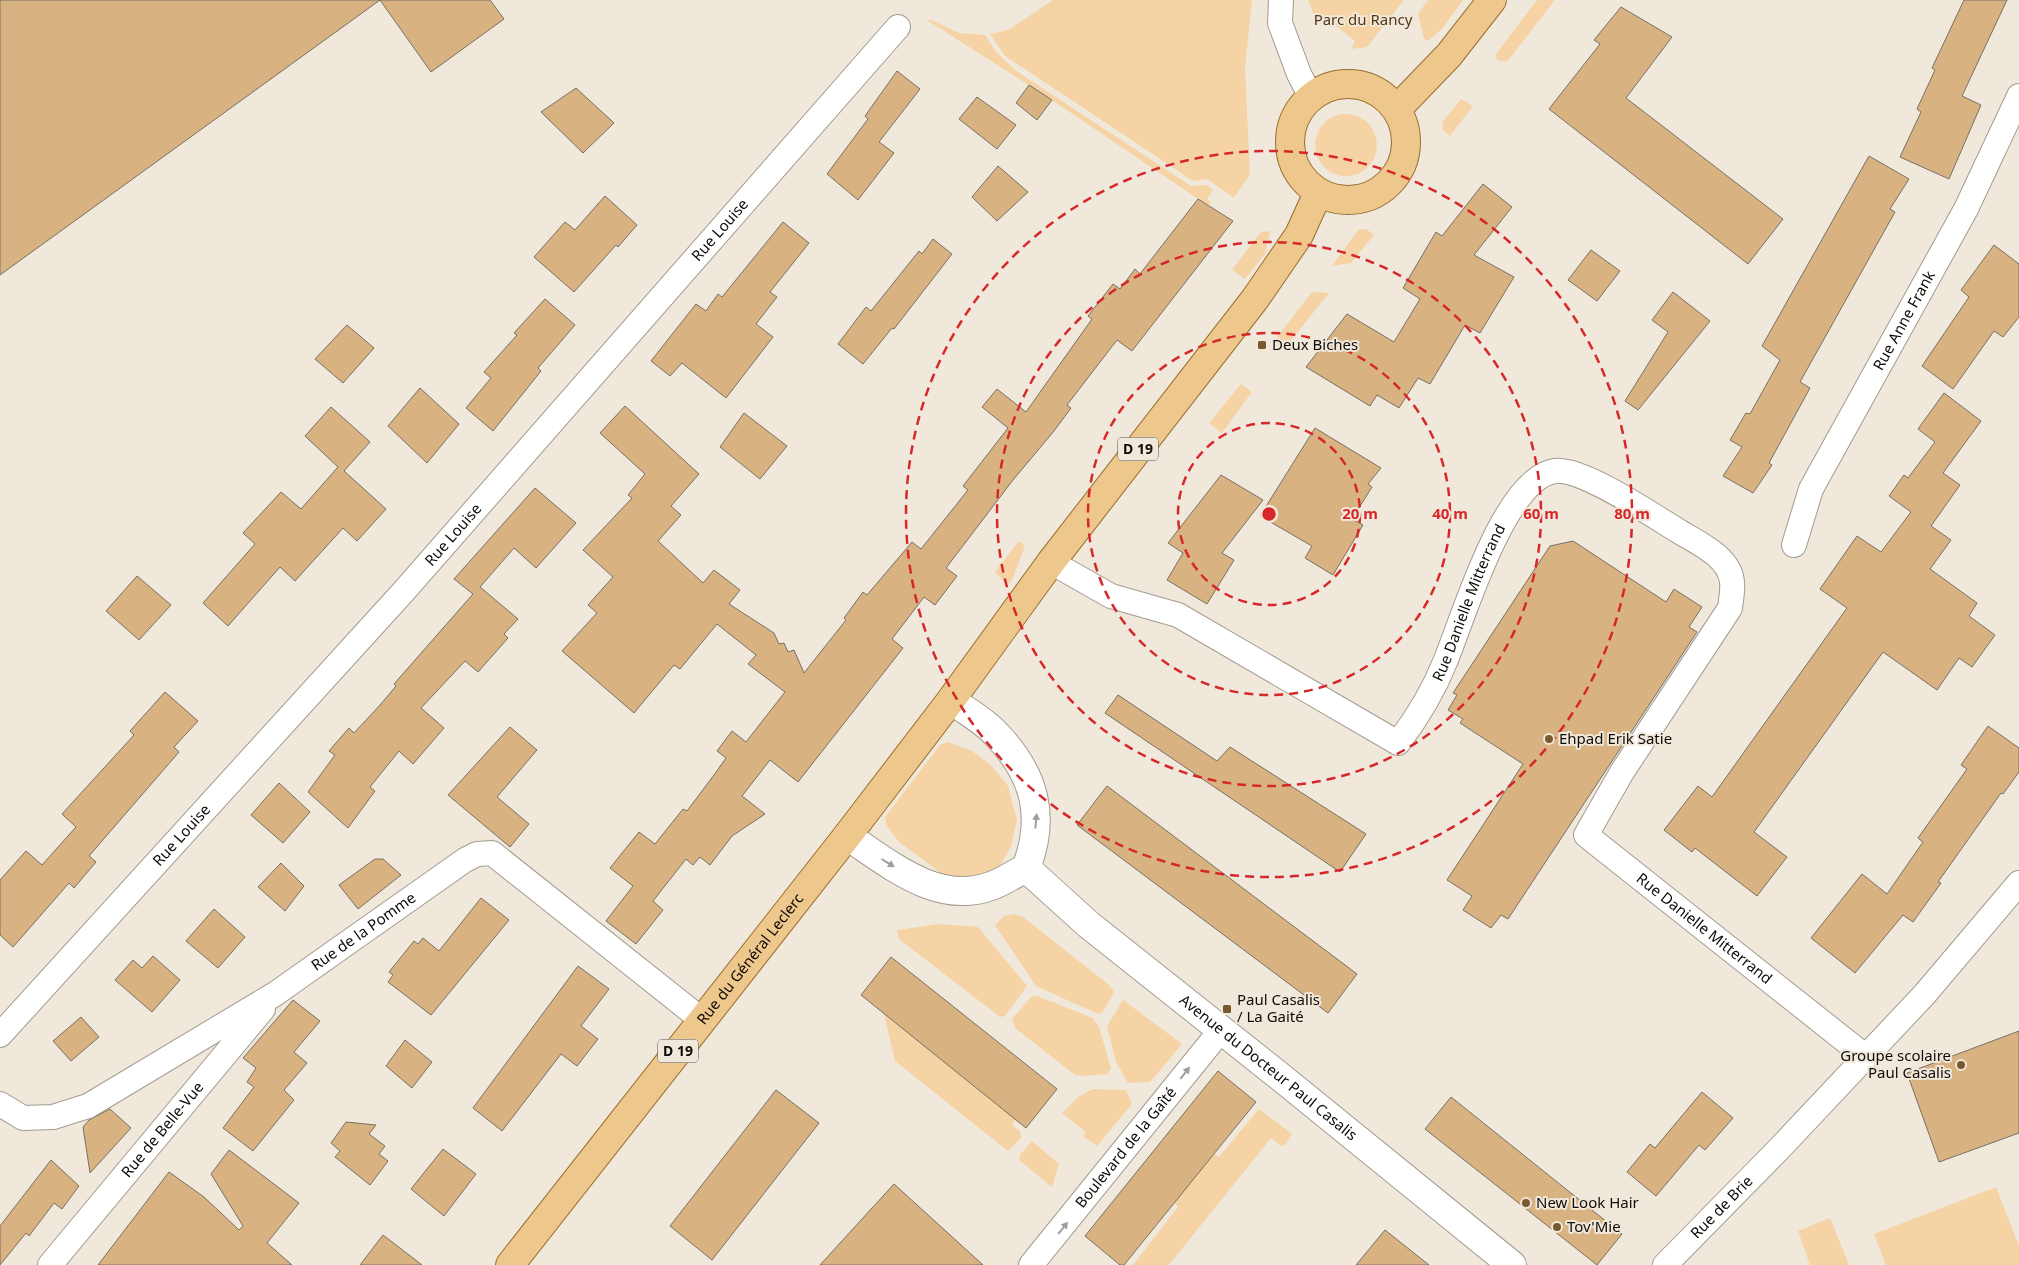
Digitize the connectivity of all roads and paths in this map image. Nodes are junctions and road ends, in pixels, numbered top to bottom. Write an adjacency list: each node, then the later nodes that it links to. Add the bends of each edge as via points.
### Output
1 (1281, 0): 5 (street, via 1280,23)
2 (1492, 0): 6 (main road, via 1449,55)
3 (898, 27): 17 (street, Rue Louise, via 404,591)
4 (2019, 96): 8 (street, Rue Anne Frank, via 1966,209 1811,489)
5 (1311, 97): 6 (main road, via 1318,90 1348,83 1376,90); 7 (main road, via 1294,117 1288,140 1292,160 1302,180)
6 (1397, 109): 7 (main road, via 1405,128 1406,148 1395,177 1380,191 1358,200 1338,200)
7 (1318, 192): 9 (main road, D 19, via 1299,234 1256,299)
8 (1794, 546)
9 (1051, 562): 10 (main road, D 19); 18 (street, Rue Danielle Mitterrand, via 1111,596 1178,615 1398,743 1421,713 1445,662 1477,575 1506,517 1537,478 1556,471 1572,473 1600,485 1718,555 1732,581 1730,608 1622,772 1586,835)
10 (951, 700): 11 (main road, Rue du Général Leclerc / D 19); 12 (street, one-way to 10, via 1034,847 1037,810 1026,774 997,734)
11 (847, 836): 12 (street, one-way to 12, via 924,885 955,892 990,887); 15 (main road, Rue du Général Leclerc / D 19)
12 (1026, 868): 16 (street, Avenue du Docteur Paul Casalis, via 1089,925)
13 (2019, 883): 18 (street, Rue de Brie, via 1924,995)
14 (275, 994): 15 (street, Rue de la Pomme, via 464,860 477,854 492,853); 19 (street, Rue de la Pomme, via 88,1106 53,1117 23,1118); 20 (street, Rue de Belle-Vue)
15 (702, 1020): 21 (main road, Rue du Général Leclerc / D 19)
16 (1221, 1030): 22 (street, Boulevard de la Gaîté, one-way to 16); 23 (street, Avenue du Docteur Paul Casalis)
17 (0, 1035)
18 (1866, 1057): 24 (street, Rue de Brie)
19 (0, 1104)
20 (50, 1265)
21 (510, 1265)
22 (1031, 1265)
23 (1512, 1265)
24 (1665, 1265)

